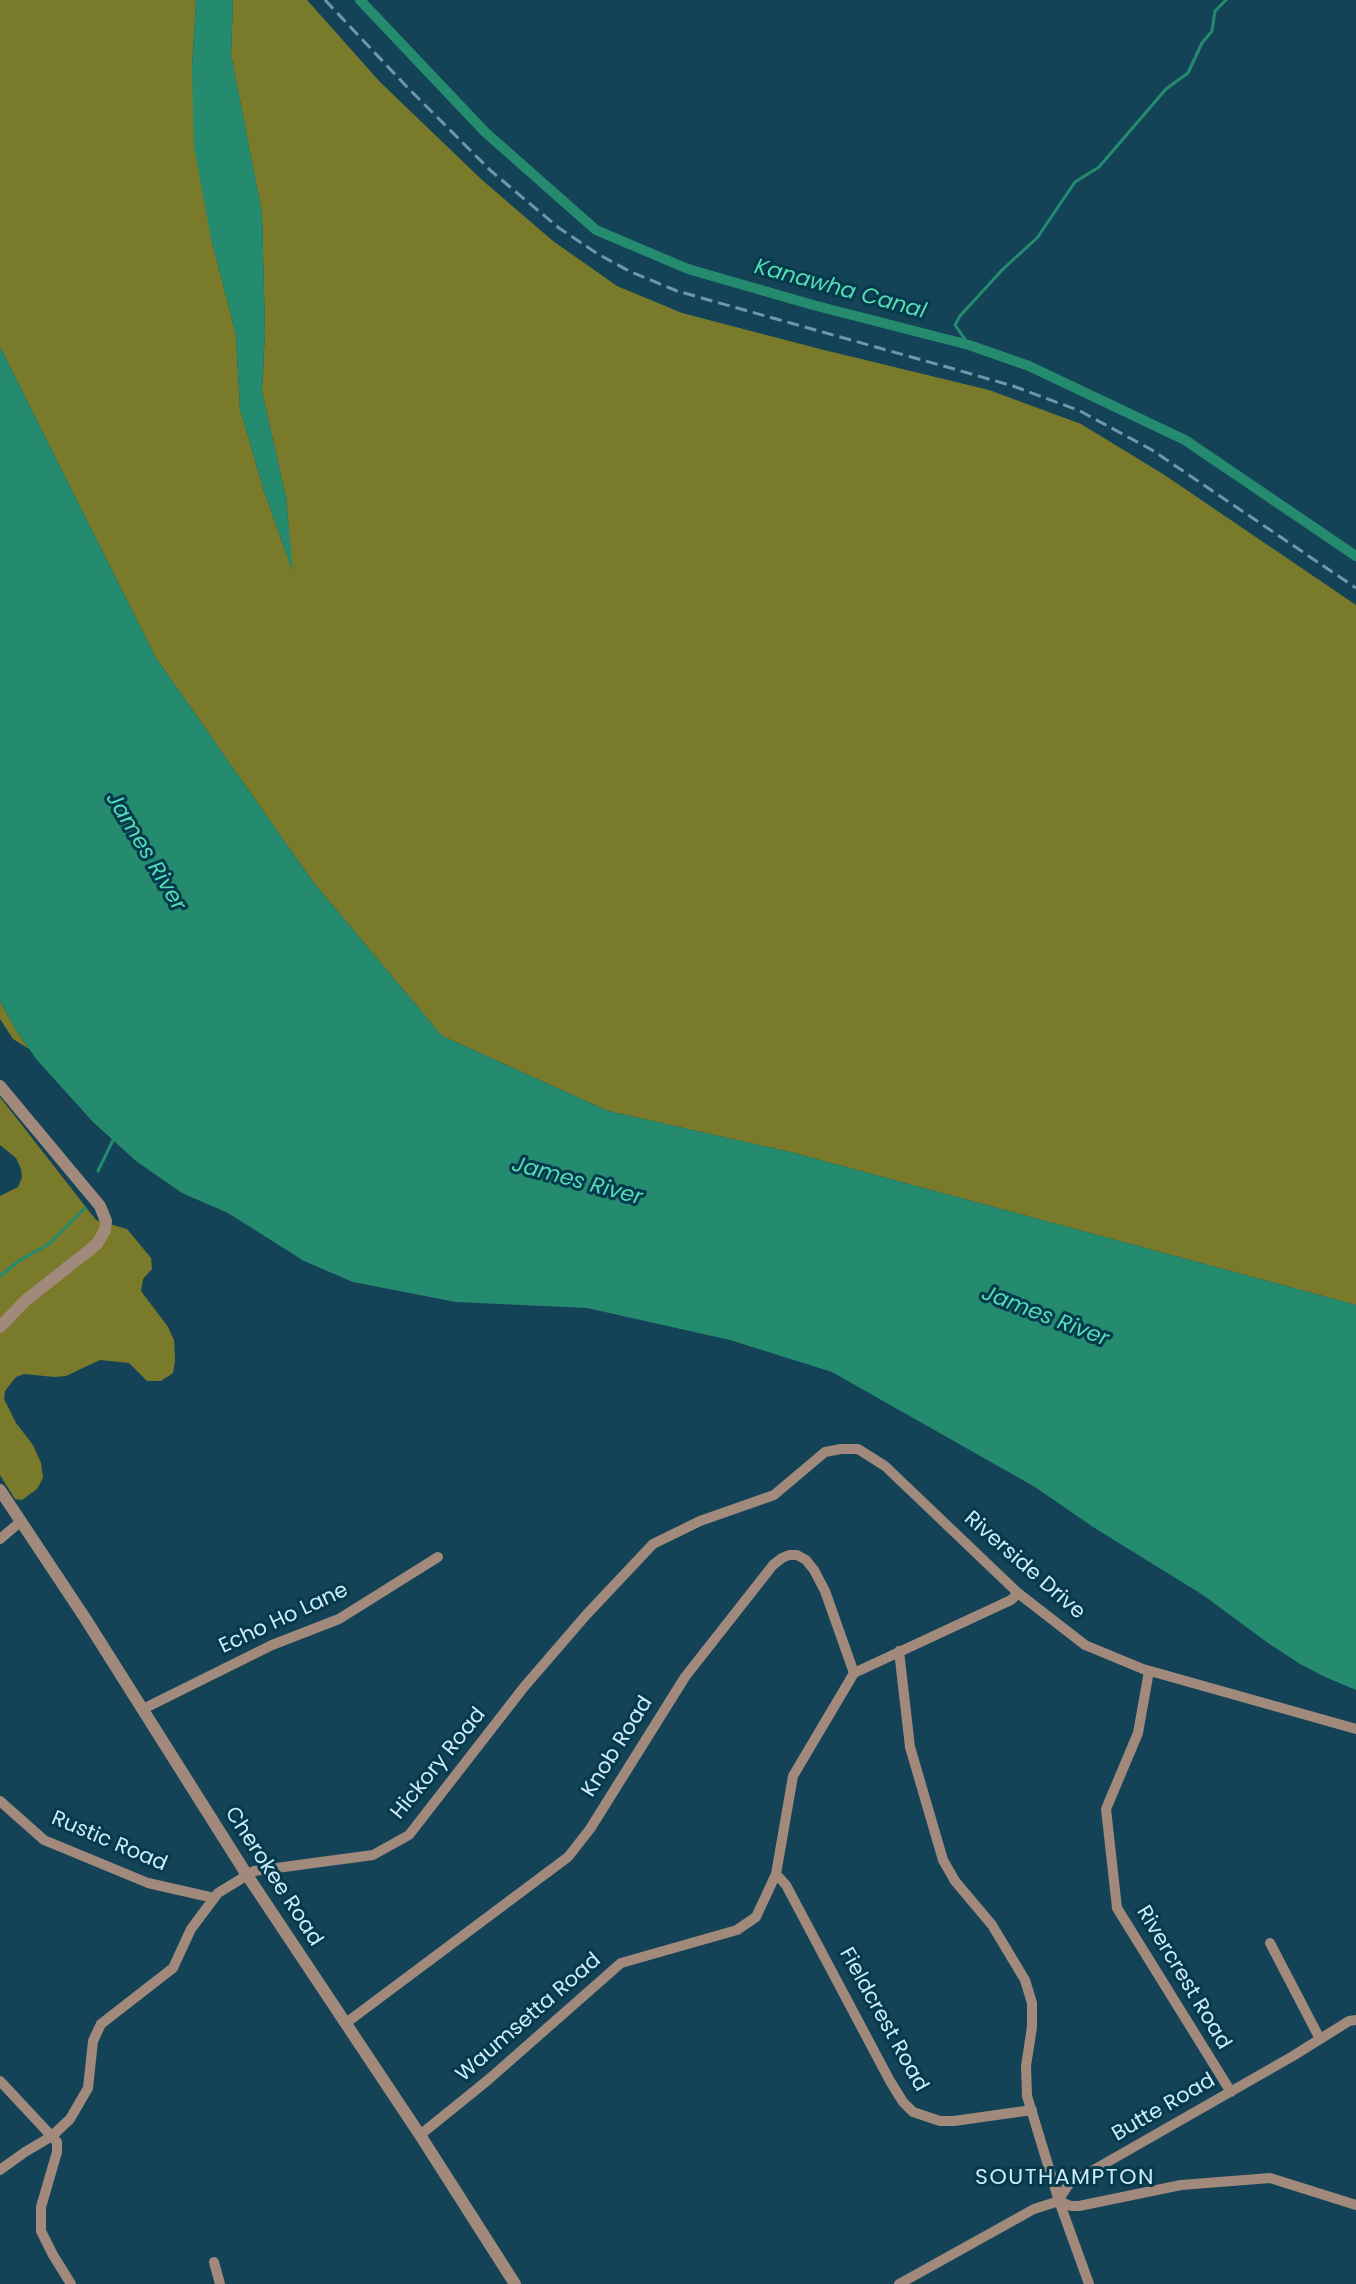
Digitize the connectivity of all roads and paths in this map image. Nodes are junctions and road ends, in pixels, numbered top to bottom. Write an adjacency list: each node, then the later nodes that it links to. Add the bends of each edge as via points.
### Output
1 (0, 1086): 2 (street, via 100,1206 106,1221 101,1238 91,1250 25,1301)
2 (0, 1327)
3 (858, 1449): 8 (street, Riverside Drive, via 885,1466); 16 (street, Hickory Road, via 825,1452 774,1495 700,1521 653,1545 524,1687 409,1835 373,1855)
4 (0, 1490): 5 (street, Cherokee Road)
5 (20, 1522): 6 (street); 12 (street, Cherokee Road)
6 (0, 1539)
7 (438, 1557): 12 (street, Echo Ho Lane, via 339,1619 272,1646)
8 (1018, 1593): 9 (street, via 1011,1600); 10 (street, Riverside Drive, via 1085,1645)
9 (899, 1651): 11 (street); 24 (street, via 910,1747 943,1860 955,1881 992,1924 1025,1980 1032,2003 1026,2066 1027,2096)
10 (1149, 1671): 13 (street, Riverside Drive); 23 (street, Rivercrest Road, via 1138,1733 1106,1809 1117,1908)
11 (854, 1673): 15 (street, Waumsetta Road, via 792,1776); 20 (street, Knob Road, via 814,1570 796,1555 782,1558 772,1565 685,1677 591,1829 568,1857)
12 (143, 1709): 16 (street, Cherokee Road)
13 (1356, 1730)
14 (0, 1801): 17 (street, Rustic Road, via 44,1840 148,1883)
15 (776, 1874): 24 (street, Fieldcrest Road, via 786,1885 903,2102 914,2112 940,2121); 25 (street, Waumsetta Road, via 756,1917 737,1930 621,1963)
16 (247, 1875): 17 (street, Hickory Road); 20 (street, Cherokee Road)
17 (214, 1898): 26 (street, Hickory Road, via 191,1929 173,1968 101,2024 93,2042 88,2088 70,2119)
18 (1270, 1943): 21 (street)
19 (1356, 2020): 21 (street, Butte Road)
20 (346, 2023): 25 (street, Cherokee Road)
21 (1320, 2039): 23 (street, Butte Road)
22 (0, 2081): 26 (street)
23 (1231, 2092): 28 (street, Butte Road, via 1069,2184)
24 (1032, 2110): 28 (street)
25 (420, 2135): 33 (street, Cherokee Road)
26 (52, 2136): 27 (street, Hickory Road); 31 (street, via 57,2152 41,2207 41,2231)
27 (0, 2170)
28 (1059, 2200): 29 (street, via 1079,2206 1181,2185 1270,2178); 34 (street, via 1034,2209); 35 (street)
29 (1356, 2205)
30 (214, 2262): 32 (street)
31 (71, 2284)
32 (220, 2284)
33 (515, 2284)
34 (899, 2284)
35 (1089, 2284)

